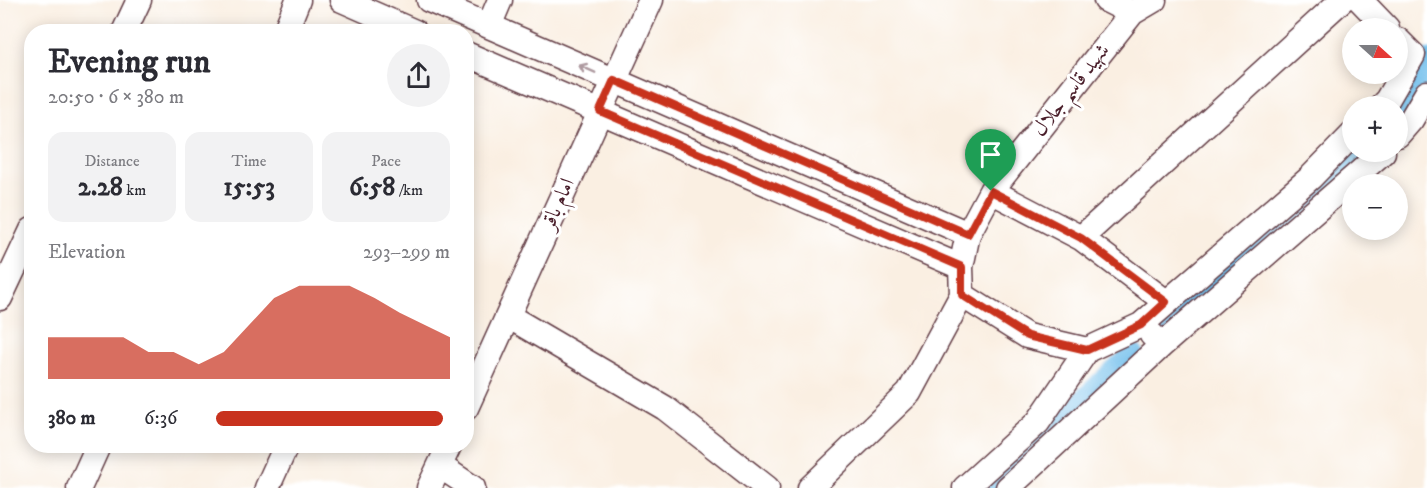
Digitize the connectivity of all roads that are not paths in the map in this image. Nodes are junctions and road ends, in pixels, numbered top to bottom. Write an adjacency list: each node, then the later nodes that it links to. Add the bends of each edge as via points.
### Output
1 (139, 0): 13 (street)
2 (298, 0): 14 (street)
3 (342, 0): 15 (street)
4 (429, 0): 16 (street)
5 (500, 0): 16 (street)
6 (651, 0): 20 (street, امام باقر)
7 (1106, 0): 11 (street)
8 (1154, 0): 11 (street)
9 (1342, 0): 28 (street)
10 (1360, 0): 12 (street)
11 (1132, 13): 26 (street, شهید قاسم جلال)
12 (1377, 18)
13 (128, 24)
14 (288, 24)
15 (397, 24)
16 (489, 26): 20 (street, one-way to 16)
17 (1408, 51): 19 (street, via 1413,56)
18 (474, 59): 22 (street)
19 (1408, 64)
20 (614, 80): 22 (street, امام باقر); 27 (street)
21 (1427, 93): 23 (street)
22 (600, 111): 30 (street); 34 (street, امام باقر)
23 (1408, 123)
24 (1342, 145): 33 (street, via 1310,178)
25 (1370, 162): 35 (street)
26 (991, 191): 27 (street, شهید قاسم جلال); 28 (street)
27 (968, 234): 30 (street, شهید قاسم جلال)
28 (1081, 238): 33 (street)
29 (24, 247): 32 (street)
30 (962, 267): 31 (street, شهید قاسم جلال)
31 (962, 295): 36 (street, via 1027,336); 47 (street, شهید قاسم جلال, via 909,393)
32 (0, 298)
33 (1166, 302): 35 (street)
34 (508, 316): 37 (street, امام باقر); 46 (street, via 665,408)
35 (1152, 335): 36 (street); 38 (street)
36 (1087, 350): 38 (street)
37 (474, 390)
38 (1047, 433): 48 (street); 49 (street)
39 (95, 453): 42 (street)
40 (283, 453): 43 (street)
41 (445, 456): 44 (street); 45 (street)
42 (79, 488)
43 (267, 488)
44 (429, 488)
45 (473, 488)
46 (767, 488)
47 (810, 488)
48 (965, 488)
49 (1008, 488)

